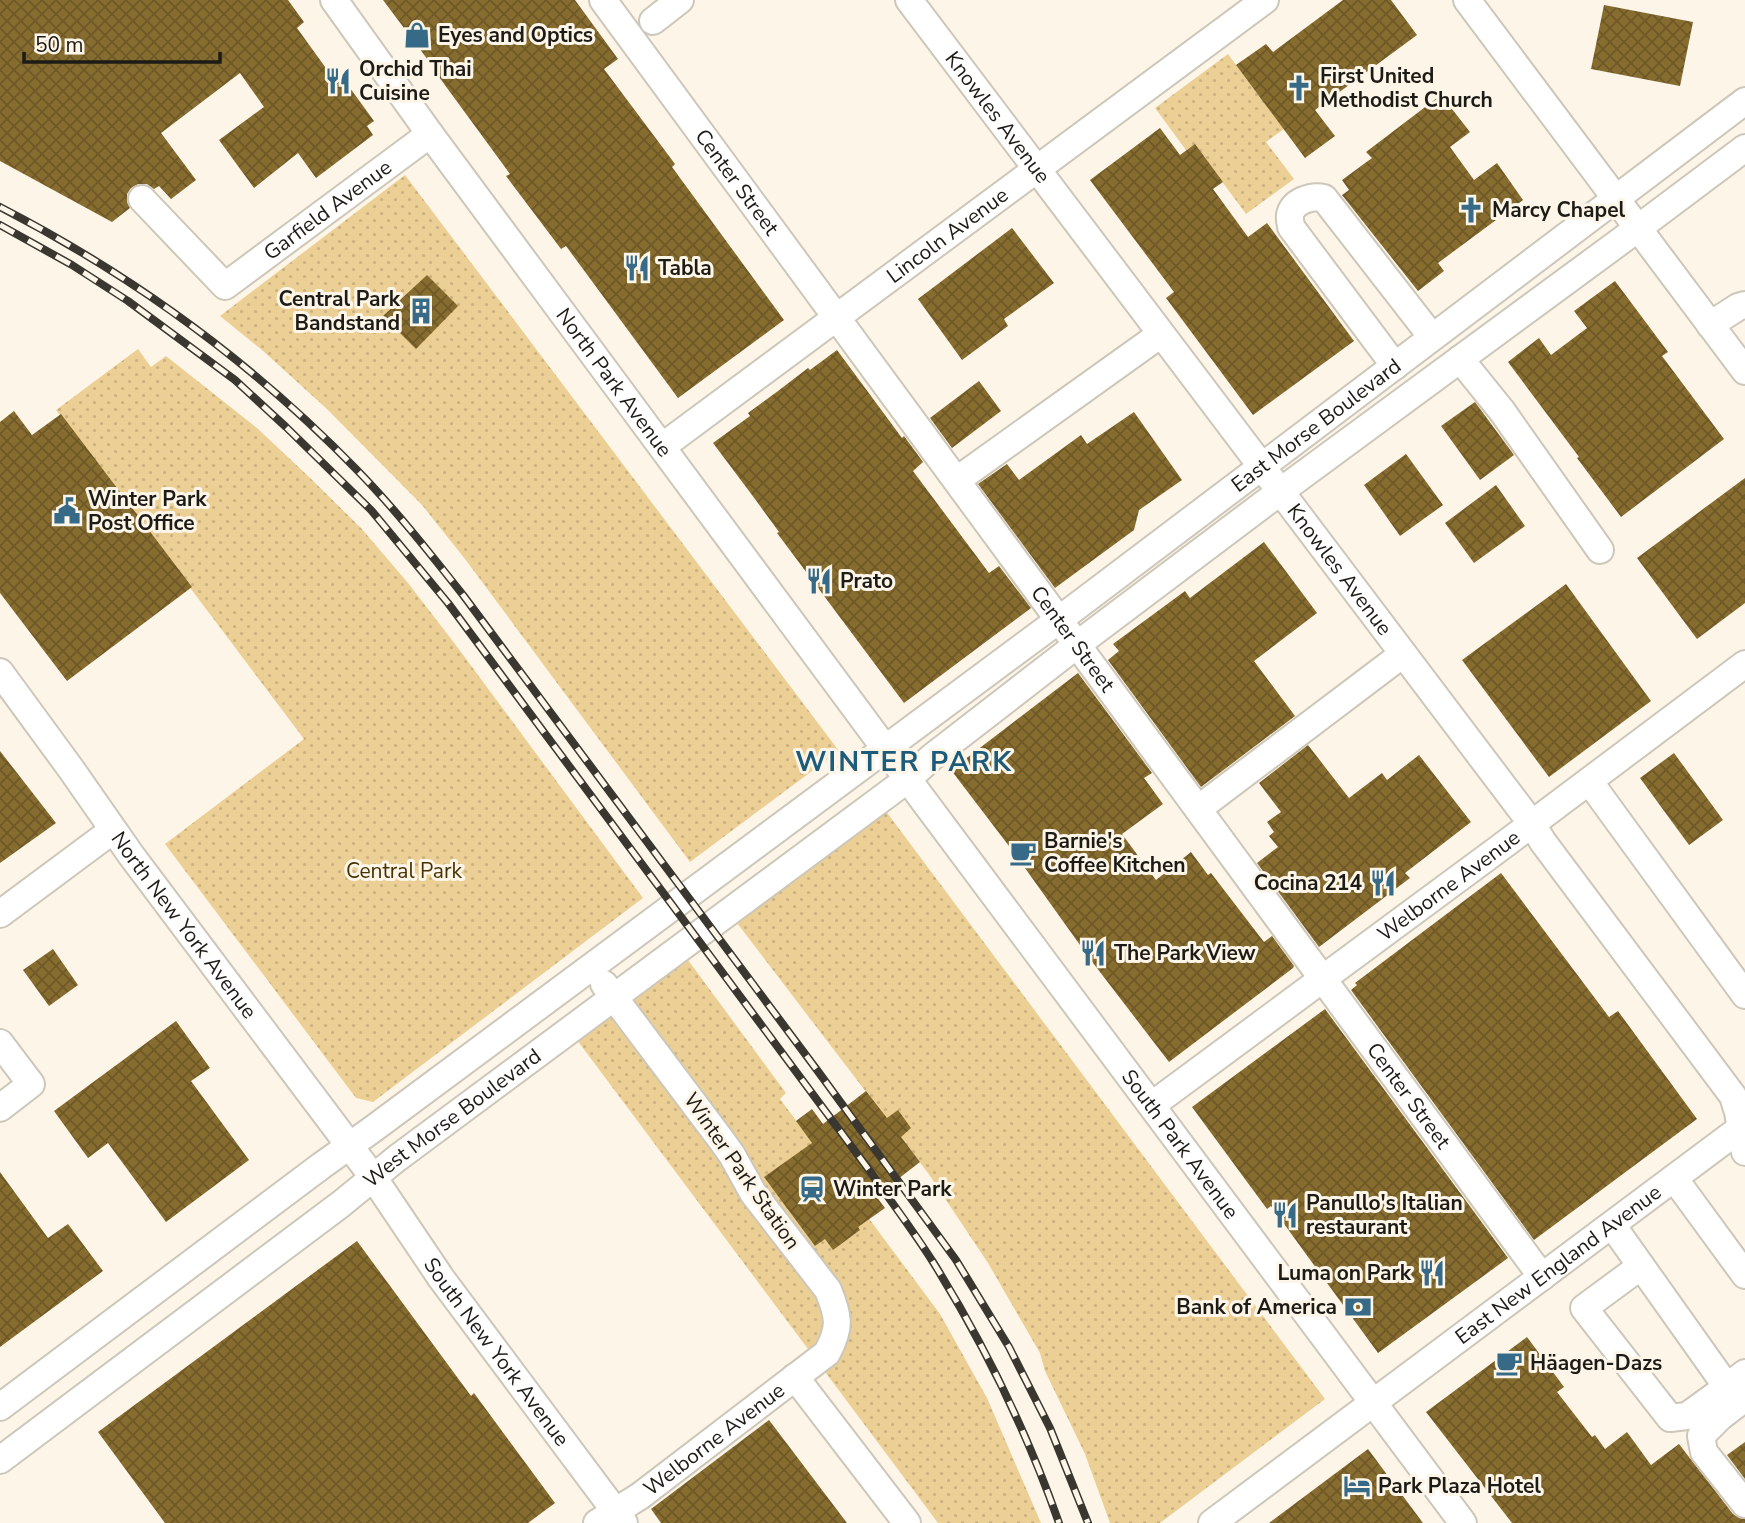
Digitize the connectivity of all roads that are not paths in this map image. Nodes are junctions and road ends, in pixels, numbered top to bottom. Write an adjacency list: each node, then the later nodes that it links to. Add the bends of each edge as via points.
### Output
1 (334, 0): 9 (street, North Park Avenue)
2 (603, 0): 16 (street, Center Street)
3 (680, 0): 7 (street)
4 (909, 0): 11 (street, Knowles Avenue)
5 (1265, 0): 11 (street, Lincoln Avenue)
6 (1468, 0): 13 (street)
7 (653, 21)
8 (1745, 101): 13 (street, East Morse Boulevard)
9 (430, 134): 12 (street, Garfield Avenue, via 225,286); 23 (street, North Park Avenue)
10 (1745, 148): 14 (street, East Morse Boulevard)
11 (1036, 170): 16 (street, Lincoln Avenue); 18 (street, Knowles Avenue)
12 (142, 199)
13 (1615, 199): 14 (street); 19 (street, East Morse Boulevard)
14 (1637, 229): 17 (street); 20 (street, East Morse Boulevard)
15 (1745, 305): 17 (street)
16 (835, 317): 23 (street, Lincoln Avenue); 25 (street, Center Street)
17 (1710, 325): 22 (street)
18 (1161, 334): 24 (street, Knowles Avenue); 25 (street)
19 (1432, 337): 21 (street, East Morse Boulevard); 21 (street, via 1324,198 1307,198 1295,207 1291,227)
20 (1460, 359): 26 (street, East Morse Boulevard); 27 (street)
21 (1395, 366): 24 (street, East Morse Boulevard)
22 (1745, 371)
23 (663, 446): 33 (street, North Park Avenue)
24 (1262, 466): 26 (street, Knowles Avenue); 28 (street, East Morse Boulevard)
25 (957, 480): 28 (street, Center Street)
26 (1281, 491): 29 (street, East Morse Boulevard); 30 (street, Knowles Avenue)
27 (1600, 550)
28 (1060, 619): 29 (street, Center Street); 33 (street, East Morse Boulevard)
29 (1078, 644): 33 (street, East Morse Boulevard, via 932,757); 35 (street, Center Street)
30 (1404, 654): 35 (street); 36 (street, Knowles Avenue)
31 (1745, 664): 34 (street, Welborne Avenue)
32 (0, 672): 37 (street, North New York Avenue)
33 (897, 764): 39 (street, West Morse Boulevard); 42 (street, West Morse Boulevard); 46 (street, South Park Avenue)
34 (1589, 781): 36 (street, Welborne Avenue); 41 (street)
35 (1198, 809): 40 (street, Center Street)
36 (1532, 824): 40 (street, Welborne Avenue); 48 (street, Knowles Avenue, via 1732,1096)
37 (113, 830): 38 (street); 49 (street, North New York Avenue)
38 (0, 914)
39 (592, 966): 42 (street, Winter Park Station); 43 (street, West Morse Boulevard)
40 (1322, 979): 46 (street, Welborne Avenue); 55 (street, Center Street)
41 (1745, 995)
42 (614, 997): 45 (street, West Morse Boulevard); 56 (street, Winter Park Station, via 828,1290 838,1324 836,1336 828,1353)
43 (521, 1018): 45 (street); 49 (street, West Morse Boulevard)
44 (0, 1043): 47 (street, via 31,1084)
45 (544, 1048): 50 (street, West Morse Boulevard)
46 (1152, 1105): 58 (street, South Park Avenue)
47 (0, 1108)
48 (1743, 1135): 51 (street, East New England Avenue)
49 (350, 1146): 50 (street, North New York Avenue); 59 (street, West Morse Boulevard)
50 (373, 1177): 60 (street, West Morse Boulevard); 62 (street, South New York Avenue)
51 (1674, 1178): 52 (street, East New England Avenue); 54 (street)
52 (1612, 1225): 53 (street); 55 (street, East New England Avenue)
53 (1641, 1266): 57 (street); 57 (street, via 1584,1308 1670,1418 1687,1416)
54 (1745, 1275)
55 (1542, 1277): 58 (street, East New England Avenue)
56 (795, 1377): 62 (street, Welborne Avenue); 63 (street)
57 (1739, 1386): 61 (street, via 1720,1417 1701,1436 1704,1452)
58 (1373, 1403): 64 (street, East New England Avenue); 65 (street, South Park Avenue)
59 (0, 1408)
60 (0, 1460)
61 (1745, 1504)
62 (612, 1519)
63 (906, 1523)
64 (1212, 1523)
65 (1463, 1523)

